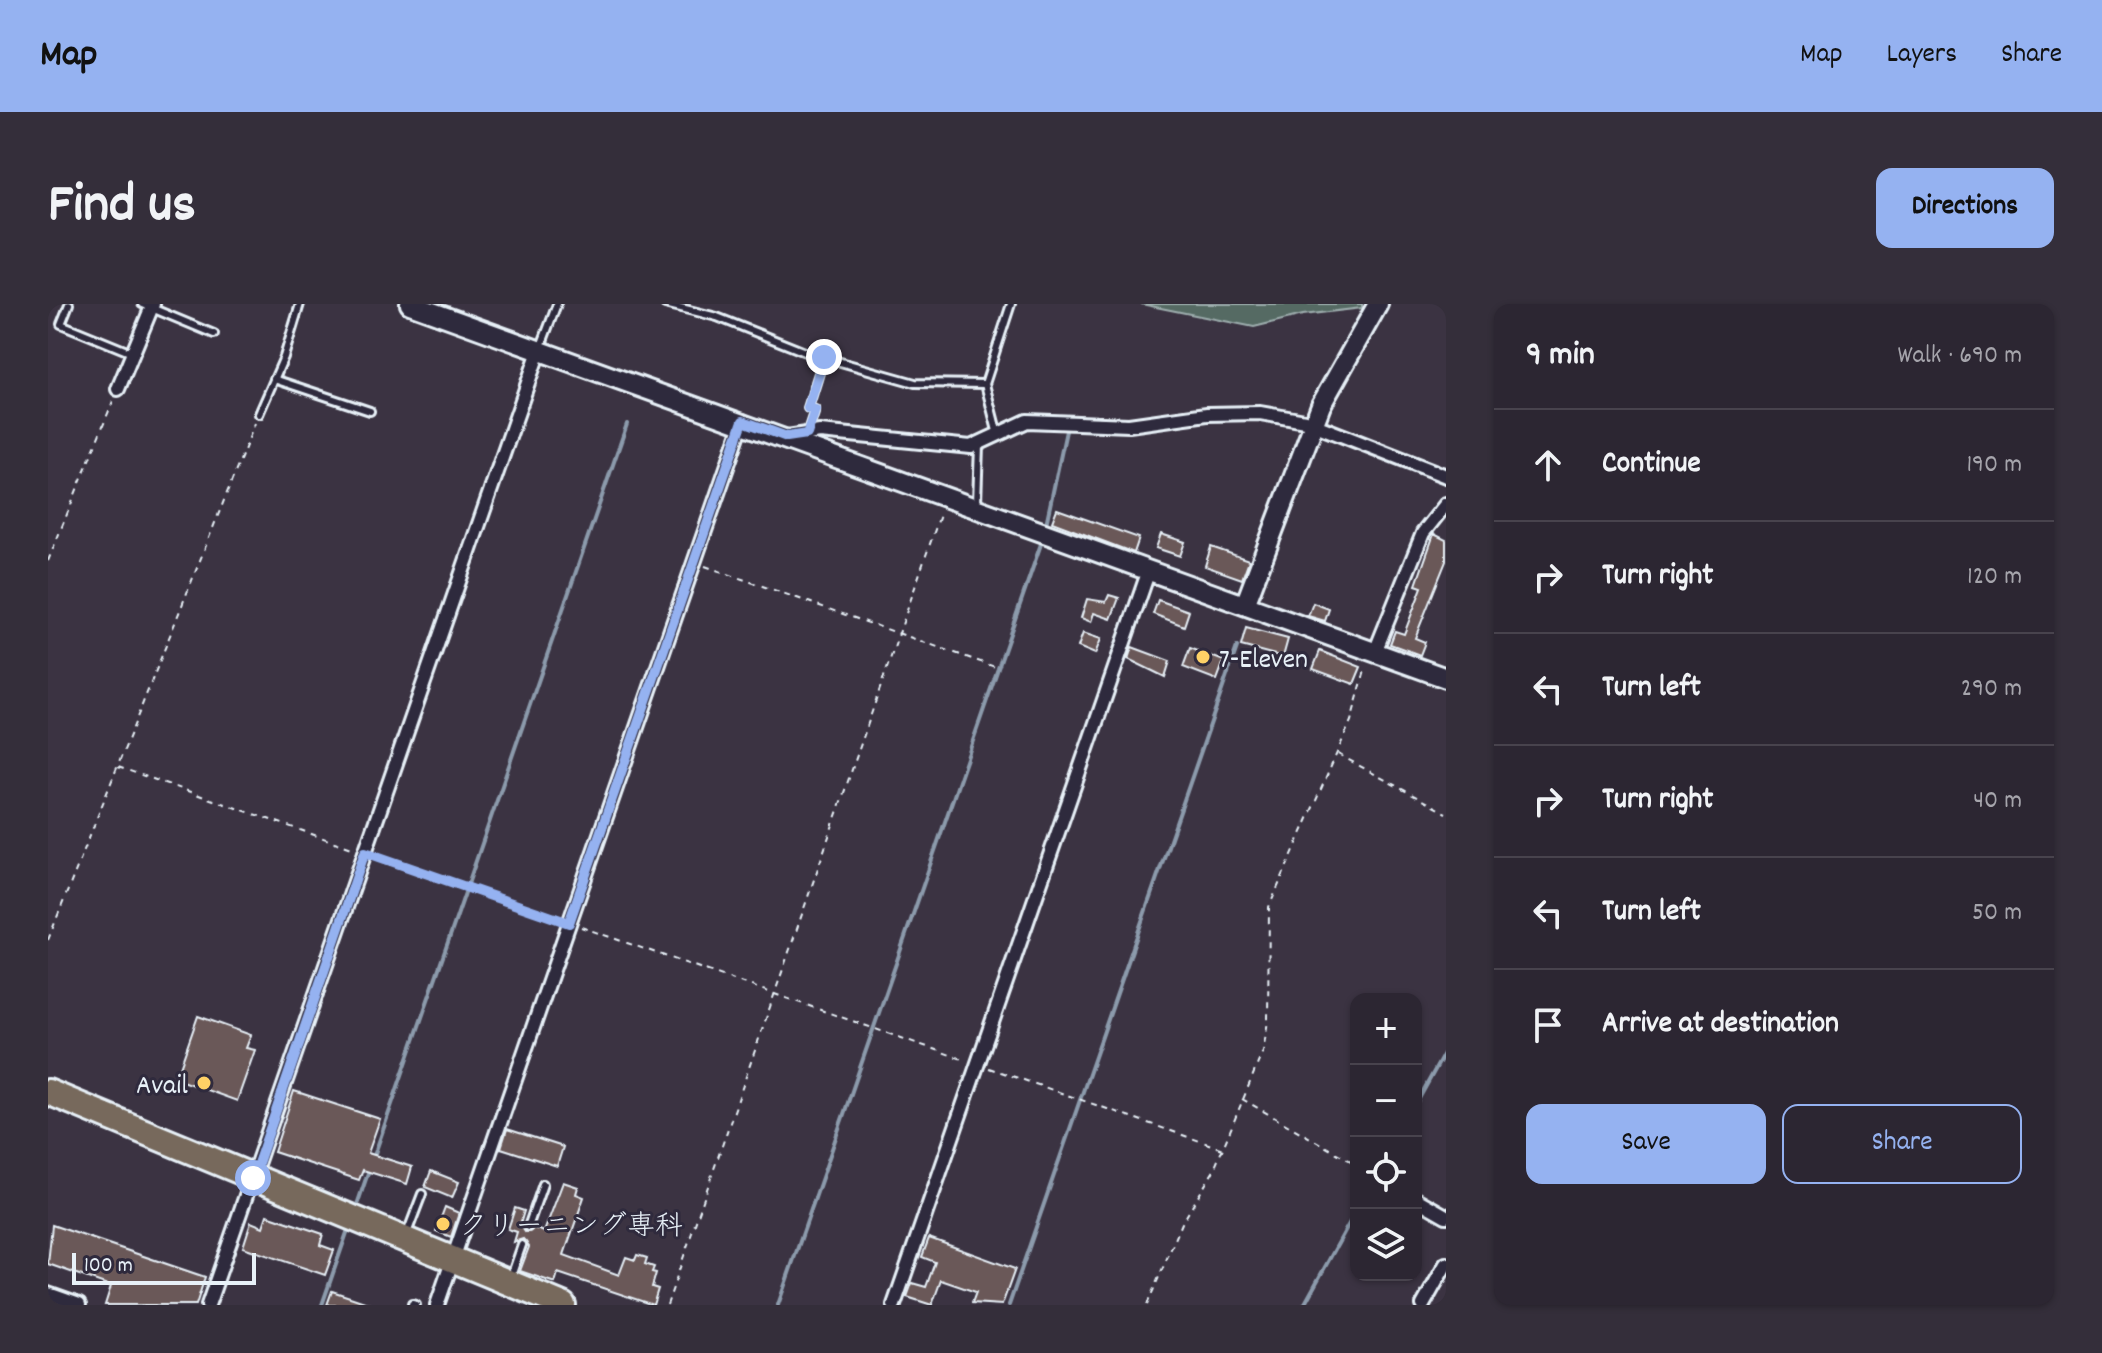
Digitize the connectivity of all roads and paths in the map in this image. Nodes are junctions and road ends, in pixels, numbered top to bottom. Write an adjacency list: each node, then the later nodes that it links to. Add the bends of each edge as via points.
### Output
1 (69, 304): 12 (lane, via 61,324)
2 (300, 304): 14 (lane)
3 (410, 304): 11 (street)
4 (557, 304): 11 (lane)
5 (667, 304): 9 (lane)
6 (1011, 304): 15 (lane)
7 (1378, 304): 20 (street)
8 (148, 305): 10 (lane); 12 (street)
9 (699, 308): 13 (lane)
10 (214, 334)
11 (539, 351): 19 (street); 40 (street)
12 (132, 353): 16 (street)
13 (824, 357): 15 (lane, via 915,383); 21 (lane, via 808,408 815,410)
14 (274, 379): 17 (lane); 18 (lane)
15 (985, 384): 22 (lane)
16 (118, 389): 29 (path)
17 (370, 411)
18 (259, 414): 38 (path)
19 (743, 421): 23 (street); 30 (street)
20 (1314, 424): 22 (street, via 1244,412 1129,425 1027,421); 25 (street); 32 (street)
21 (807, 434): 23 (street); 24 (street)
22 (998, 435): 24 (street)
23 (787, 437): 26 (street)
24 (979, 445): 28 (lane)
25 (1446, 476)
26 (947, 496): 28 (street); 33 (path)
27 (1446, 504): 34 (street, via 1423,533)
28 (976, 507): 31 (street)
29 (48, 561)
30 (694, 562): 33 (path); 41 (street)
31 (1149, 570): 32 (street); 44 (street)
32 (1245, 605): 34 (street)
33 (899, 633): 35 (path); 43 (path)
34 (1373, 652): 36 (street); 37 (path)
35 (998, 668)
36 (1446, 678)
37 (1338, 753): 39 (path); 46 (path, via 1269,907 1267,1029)
38 (118, 767): 40 (path); 42 (path)
39 (1446, 813)
40 (365, 852): 41 (path); 49 (street)
41 (569, 923): 43 (path); 56 (street)
42 (48, 940)
43 (774, 994): 44 (path); 64 (path)
44 (979, 1064): 47 (path); 65 (street)
45 (48, 1092): 49 (highway)
46 (1242, 1099): 47 (path); 48 (path)
47 (1223, 1149): 66 (path, via 1182,1223)
48 (1350, 1161)
49 (253, 1178): 56 (highway, via 369,1230); 61 (street)
50 (543, 1184): 54 (lane)
51 (422, 1194): 56 (lane)
52 (1422, 1202): 53 (street)
53 (1446, 1216)
54 (528, 1227)
55 (522, 1245): 58 (lane)
56 (427, 1248): 58 (highway); 62 (street)
57 (1446, 1264): 67 (street)
58 (509, 1282): 63 (highway)
59 (48, 1294): 60 (street)
60 (79, 1305)
61 (208, 1305)
62 (437, 1305)
63 (563, 1305)
64 (667, 1305)
65 (894, 1305)
66 (1147, 1305)
67 (1423, 1305)

